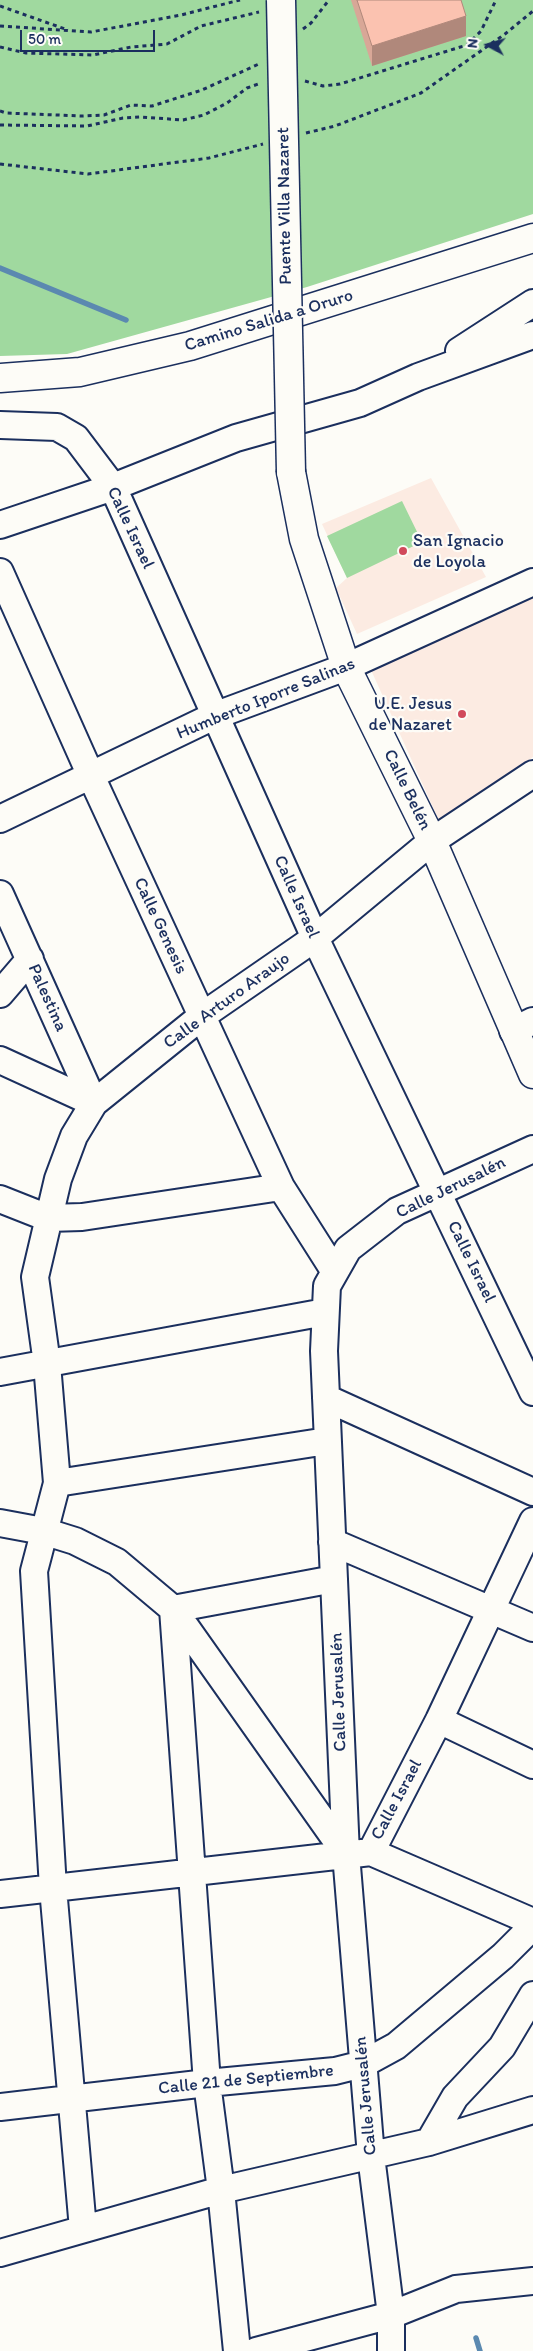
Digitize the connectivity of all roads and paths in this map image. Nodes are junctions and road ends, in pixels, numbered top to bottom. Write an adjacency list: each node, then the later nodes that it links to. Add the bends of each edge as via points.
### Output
1 (240, 0): 6 (path, via 163,18)
2 (329, 0): 7 (path)
3 (274, 5): 8 (path, via 202,26 167,44 131,46 93,55 26,53); 17 (main road, Puente Villa Nazaret, bridge)
4 (0, 6): 6 (path)
5 (0, 26): 6 (path)
6 (74, 32)
7 (298, 34)
8 (0, 48)
9 (264, 62): 10 (path, via 202,90 152,106 131,105 104,115)
10 (0, 111)
11 (533, 238): 15 (main road, Camino Salida a Oruro, via 190,346 80,372)
12 (533, 303): 14 (street)
13 (533, 335): 14 (street)
14 (418, 377): 18 (street, via 360,403 236,438)
15 (0, 378)
16 (0, 425): 18 (street, Calle Israel, via 56,427 76,438)
17 (291, 472): 22 (main road, Calle Belén, via 304,539)
18 (113, 487): 19 (street); 23 (street, Calle Israel)
19 (0, 524)
20 (0, 572): 25 (street, Calle Genesis)
21 (533, 582): 22 (street, Humberto Iporre Salinas)
22 (346, 668): 23 (street, Humberto Iporre Salinas); 27 (main road, Calle Belén)
23 (214, 716): 25 (street, Humberto Iporre Salinas); 29 (street, Calle Israel)
24 (533, 774): 27 (street, Calle Arturo Araujo)
25 (91, 776): 26 (street, Humberto Iporre Salinas); 32 (street, Calle Genesis)
26 (0, 819)
27 (432, 841): 29 (street, Calle Arturo Araujo); 33 (main road, Calle Belén)
28 (0, 894): 30 (street, Palestina)
29 (315, 938): 32 (street, Calle Arturo Araujo); 39 (street, Calle Israel)
30 (30, 960): 31 (street); 36 (street, Palestina)
31 (0, 994)
32 (202, 1016): 36 (street, Calle Arturo Araujo); 38 (street, Calle Genesis)
33 (523, 1026): 35 (main road, Calle Belén)
34 (0, 1060): 36 (street)
35 (533, 1074)
36 (94, 1103): 41 (street, Calle Arturo Araujo, via 74,1136)
37 (533, 1149): 39 (street, Calle Jerusalén)
38 (281, 1188): 41 (street, via 82,1217); 42 (street, Calle Genesis)
39 (437, 1192): 42 (street, Calle Jerusalén, via 397,1211 348,1249); 46 (street, Calle Israel)
40 (0, 1200): 41 (street)
41 (48, 1218): 44 (street, Calle Arturo Araujo, via 35,1277)
42 (335, 1272): 43 (street, Calle Jerusalén, via 327,1286)
43 (325, 1312): 44 (street); 47 (street, Calle Jerusalén)
44 (47, 1364): 45 (street); 49 (street, Calle Arturo Araujo)
45 (0, 1372)
46 (533, 1392)
47 (326, 1398): 48 (street, Calle Jerusalén); 50 (street)
48 (328, 1441): 49 (street); 54 (street, Calle Jerusalén)
49 (57, 1483): 53 (street)
50 (533, 1492)
51 (533, 1521): 57 (street, Calle Israel)
52 (0, 1523): 53 (street)
53 (43, 1531): 56 (street, via 75,1541 117,1562); 63 (street, via 34,1571)
54 (332, 1542): 55 (street, Calle Jerusalén); 57 (street)
55 (334, 1580): 56 (street); 61 (street, Calle Jerusalén)
56 (173, 1609): 61 (street); 62 (street)
57 (492, 1610): 58 (street); 59 (street, Calle Israel)
58 (533, 1628)
59 (439, 1720): 60 (street); 61 (street, Calle Israel)
60 (533, 1765)
61 (358, 1853): 62 (street); 65 (street); 68 (street, Calle Jerusalén)
62 (192, 1872): 63 (street); 69 (street)
63 (53, 1888): 64 (street); 70 (street)
64 (0, 1894)
65 (533, 1922)
66 (533, 1926): 68 (street, Calle 21 de Septiembre, via 503,1956 396,2046)
67 (533, 1995): 73 (street, via 502,2047 455,2097)
68 (363, 2064): 69 (street, Calle 21 de Septiembre, via 335,2071); 74 (street, Calle Jerusalén)
69 (207, 2083): 70 (street, Calle 21 de Septiembre); 75 (street)
70 (74, 2100): 71 (street, Calle 21 de Septiembre); 76 (street)
71 (0, 2107)
72 (533, 2110): 73 (street)
73 (430, 2142): 74 (street)
74 (371, 2156): 75 (street); 79 (street, Calle Jerusalén)
75 (221, 2190): 76 (street); 80 (street)
76 (84, 2229): 77 (street)
77 (0, 2253)
78 (533, 2280): 79 (street, via 456,2289)
79 (391, 2315): 81 (street); 82 (street, Calle Jerusalén)
80 (238, 2351)
81 (256, 2351)
82 (391, 2351)

